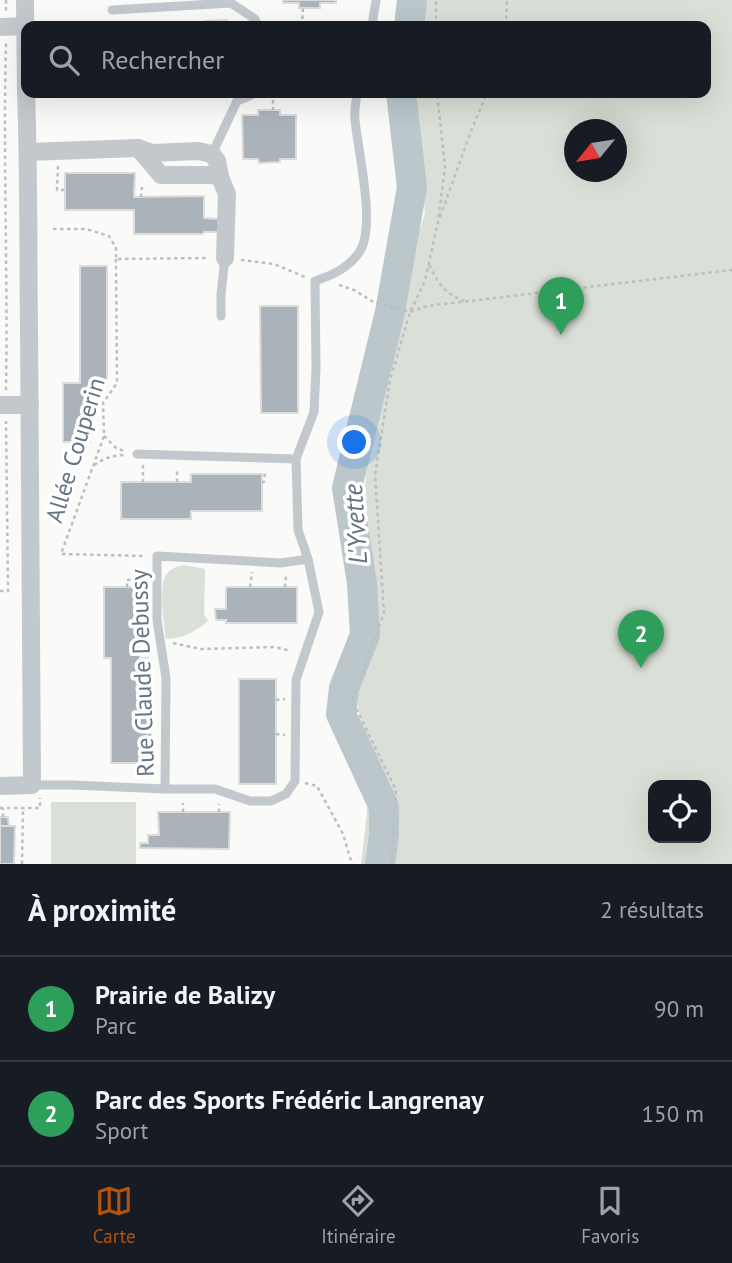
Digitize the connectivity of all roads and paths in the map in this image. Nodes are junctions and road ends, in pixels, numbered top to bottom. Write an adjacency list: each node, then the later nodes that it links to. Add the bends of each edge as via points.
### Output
1 (25, 0): 13 (street)
2 (376, 0): 10 (lane)
3 (436, 0): 11 (path)
4 (508, 0): 12 (path)
5 (204, 2): 7 (lane); 8 (lane, via 231,3)
6 (303, 8): 9 (path)
7 (112, 10)
8 (256, 21)
9 (302, 21)
10 (373, 21)
11 (436, 21)
12 (506, 21)
13 (11, 27): 14 (street); 15 (path)
14 (21, 70)
15 (5, 73): 16 (path); 24 (path)
16 (0, 74)
17 (26, 98): 27 (street)
18 (244, 98): 28 (lane, via 237,101)
19 (273, 98): 25 (path)
20 (357, 98): 55 (lane, via 366,227 362,248 351,263 315,281 314,412)
21 (438, 98): 36 (path, via 445,167)
22 (486, 98): 36 (path)
23 (0, 109): 24 (path)
24 (5, 109): 31 (path)
25 (273, 110)
26 (138, 148): 27 (street); 28 (street, via 152,153); 32 (street, via 161,175)
27 (28, 152): 52 (street)
28 (212, 154): 32 (street)
29 (59, 159): 34 (path, via 57,190)
30 (0, 162): 31 (path)
31 (6, 162): 44 (path)
32 (220, 177): 38 (street, via 227,194)
33 (142, 187): 35 (path)
34 (65, 190)
35 (141, 197)
36 (438, 222): 41 (path)
37 (53, 229): 39 (path, via 86,229 109,236)
38 (225, 258): 39 (path); 40 (path); 48 (lane)
39 (116, 259): 53 (path, Allée Couperin, via 117,383 103,403)
40 (274, 264)
41 (429, 265): 45 (path, via 451,296); 47 (path)
42 (732, 270): 45 (path)
43 (0, 290): 44 (path)
44 (7, 290): 50 (path)
45 (467, 302): 47 (path)
46 (375, 303): 47 (path)
47 (410, 312): 76 (path, via 390,380 375,475 384,613 352,700 396,790)
48 (221, 316)
49 (0, 339): 50 (path)
50 (7, 341): 51 (path)
51 (3, 405): 52 (street); 58 (path)
52 (30, 405): 68 (street)
53 (104, 436): 54 (path, via 116,449); 56 (path, Allée Couperin)
54 (137, 454): 55 (lane); 56 (path, via 117,455)
55 (296, 459): 62 (lane, via 298,530)
56 (93, 466): 61 (path, Allée Couperin, via 61,554)
57 (0, 477): 58 (path)
58 (7, 477): 60 (path)
59 (0, 527): 60 (path)
60 (7, 527): 65 (path, via 8,591)
61 (157, 556): 62 (lane, via 281,563); 63 (lane, Rue Claude Debussy)
62 (308, 559): 67 (lane, via 319,612)
63 (157, 579): 64 (path, via 127,580); 66 (lane, Rue Claude Debussy)
64 (127, 587)
65 (0, 591)
66 (160, 643): 67 (path, via 201,649 275,647); 71 (lane, Rue Claude Debussy, via 166,678)
67 (304, 654): 71 (lane, via 296,680 295,781 286,794 271,801 250,801 215,789)
68 (32, 785): 69 (street); 71 (lane)
69 (0, 786)
70 (317, 786): 75 (path, via 343,834)
71 (165, 789)
72 (2, 808): 73 (path); 74 (path, via 23,808)
73 (3, 817)
74 (22, 864)
75 (352, 864)
76 (391, 864)

